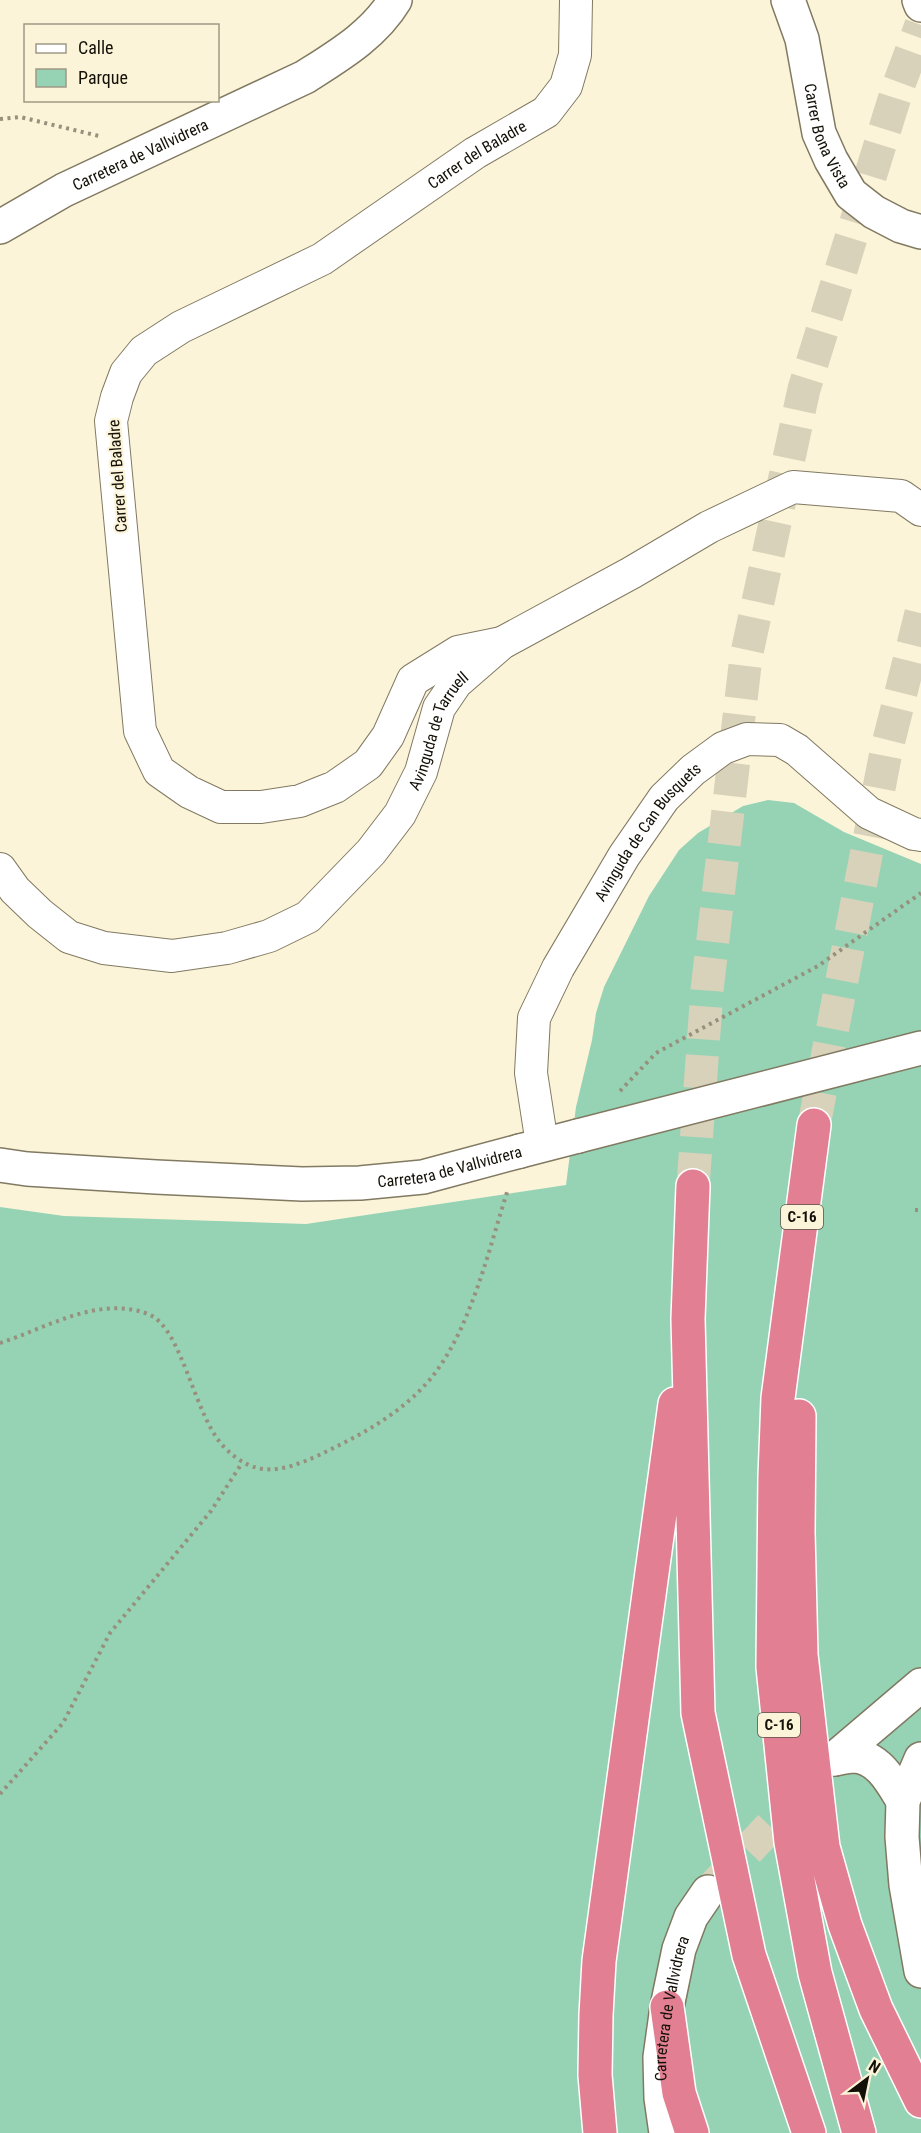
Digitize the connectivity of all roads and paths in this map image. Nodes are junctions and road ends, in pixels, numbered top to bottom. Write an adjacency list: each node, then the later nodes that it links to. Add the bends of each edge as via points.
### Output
1 (395, 0): 7 (main road, Carretera de Vallvidrera, via 370,32 330,62)
2 (576, 0): 11 (street, Carrer del Baladre, via 575,55 566,86 546,112 475,153 322,259 181,327 144,351 126,373 111,421 140,731 159,771 189,792 221,807 261,807 300,801 335,787 368,764 388,736 413,680 459,652)
3 (788, 0): 9 (main road, Carrer Bona Vista, via 802,39 819,133 831,160 851,194 874,212)
4 (919, 0): 5 (main road)
5 (921, 5)
6 (0, 119): 7 (path, via 20,117)
7 (151, 149): 8 (main road, Carretera de Vallvidrera, via 64,190)
8 (0, 227)
9 (921, 232)
10 (921, 510): 11 (street, Avinguda de Tarruell, via 901,495 793,487 708,527)
11 (501, 643): 13 (street, Avinguda de Tarruell, via 456,683 439,708 416,782 400,814 371,852 308,917 269,936 227,948 172,956 104,948 69,936 40,914)
12 (921, 835): 18 (street, Avinguda de Can Busquets, via 869,813 797,750 780,740 747,739 723,748 693,770 664,798 624,856 534,1018)
13 (0, 869)
14 (921, 893): 16 (path, via 818,966 656,1053)
15 (921, 1048): 18 (main road, Carretera de Vallvidrera)
16 (617, 1095)
17 (814, 1125): 23 (highway, C-16)
18 (531, 1147): 19 (main road, Carretera de Vallvidrera, via 423,1177 360,1183 156,1177); 26 (path, via 460,1331 431,1377 396,1411 357,1437 309,1459 285,1468 260,1470)
19 (0, 1165)
20 (693, 1186): 24 (highway)
21 (915, 1210): 22 (path)
22 (921, 1210)
23 (790, 1309): 34 (highway, via 799,1419 801,1655 823,1847 845,1925 876,2009); 39 (highway, C-16, via 778,1398 775,1465 774,1667 792,1842 815,1973)
24 (688, 1319): 35 (highway, via 599,1961 595,2075); 38 (highway, via 698,1713 749,1955)
25 (0, 1343): 26 (path, via 110,1307 149,1314 169,1332 206,1421 224,1447)
26 (242, 1463): 29 (path, via 211,1511 110,1633 63,1723)
27 (921, 1685): 30 (main road, via 834,1759 854,1756 870,1761 887,1775)
28 (921, 1759): 30 (main road)
29 (0, 1794)
30 (903, 1802): 32 (main road, via 906,1885)
31 (708, 1892): 33 (main road, Carretera de Vallvidrera, via 691,1917 679,1950)
32 (921, 1971)
33 (667, 2007): 36 (main road, Carretera de Vallvidrera, via 660,2057); 37 (highway, via 679,2093)
34 (921, 2102)
35 (600, 2133)
36 (666, 2133)
37 (692, 2133)
38 (809, 2133)
39 (859, 2133)

